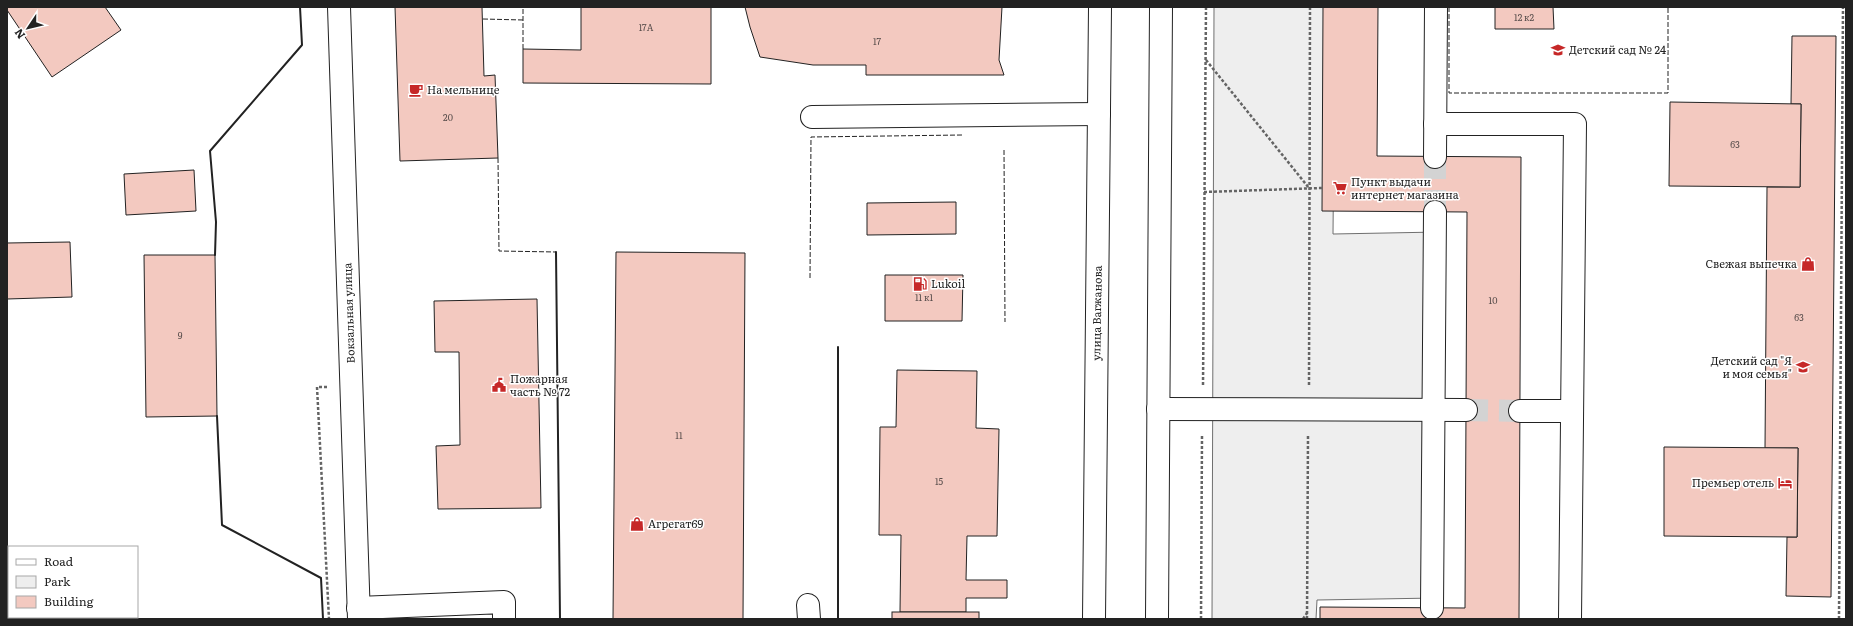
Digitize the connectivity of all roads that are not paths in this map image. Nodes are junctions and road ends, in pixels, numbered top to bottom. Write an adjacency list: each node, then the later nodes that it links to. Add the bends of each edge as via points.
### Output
1 (339, 7): 16 (main road, Вокзальная улица)
2 (1100, 7): 5 (main road, улица Вагжанова)
3 (1160, 7): 10 (main road)
4 (1436, 7): 7 (main road)
5 (1099, 114): 6 (main road); 18 (main road, улица Вагжанова)
6 (812, 116)
7 (1435, 124): 8 (main road); 14 (main road, via 1575,124)
8 (1435, 157)
9 (1435, 212): 11 (main road)
10 (1158, 409): 11 (main road); 19 (main road)
11 (1434, 410): 12 (main road); 15 (main road)
12 (1466, 410)
13 (1520, 411): 14 (main road)
14 (1572, 411): 20 (main road)
15 (1432, 608)
16 (359, 613): 17 (main road, via 504,602)
17 (504, 619)
18 (1094, 619)
19 (1157, 619)
20 (1570, 619)

